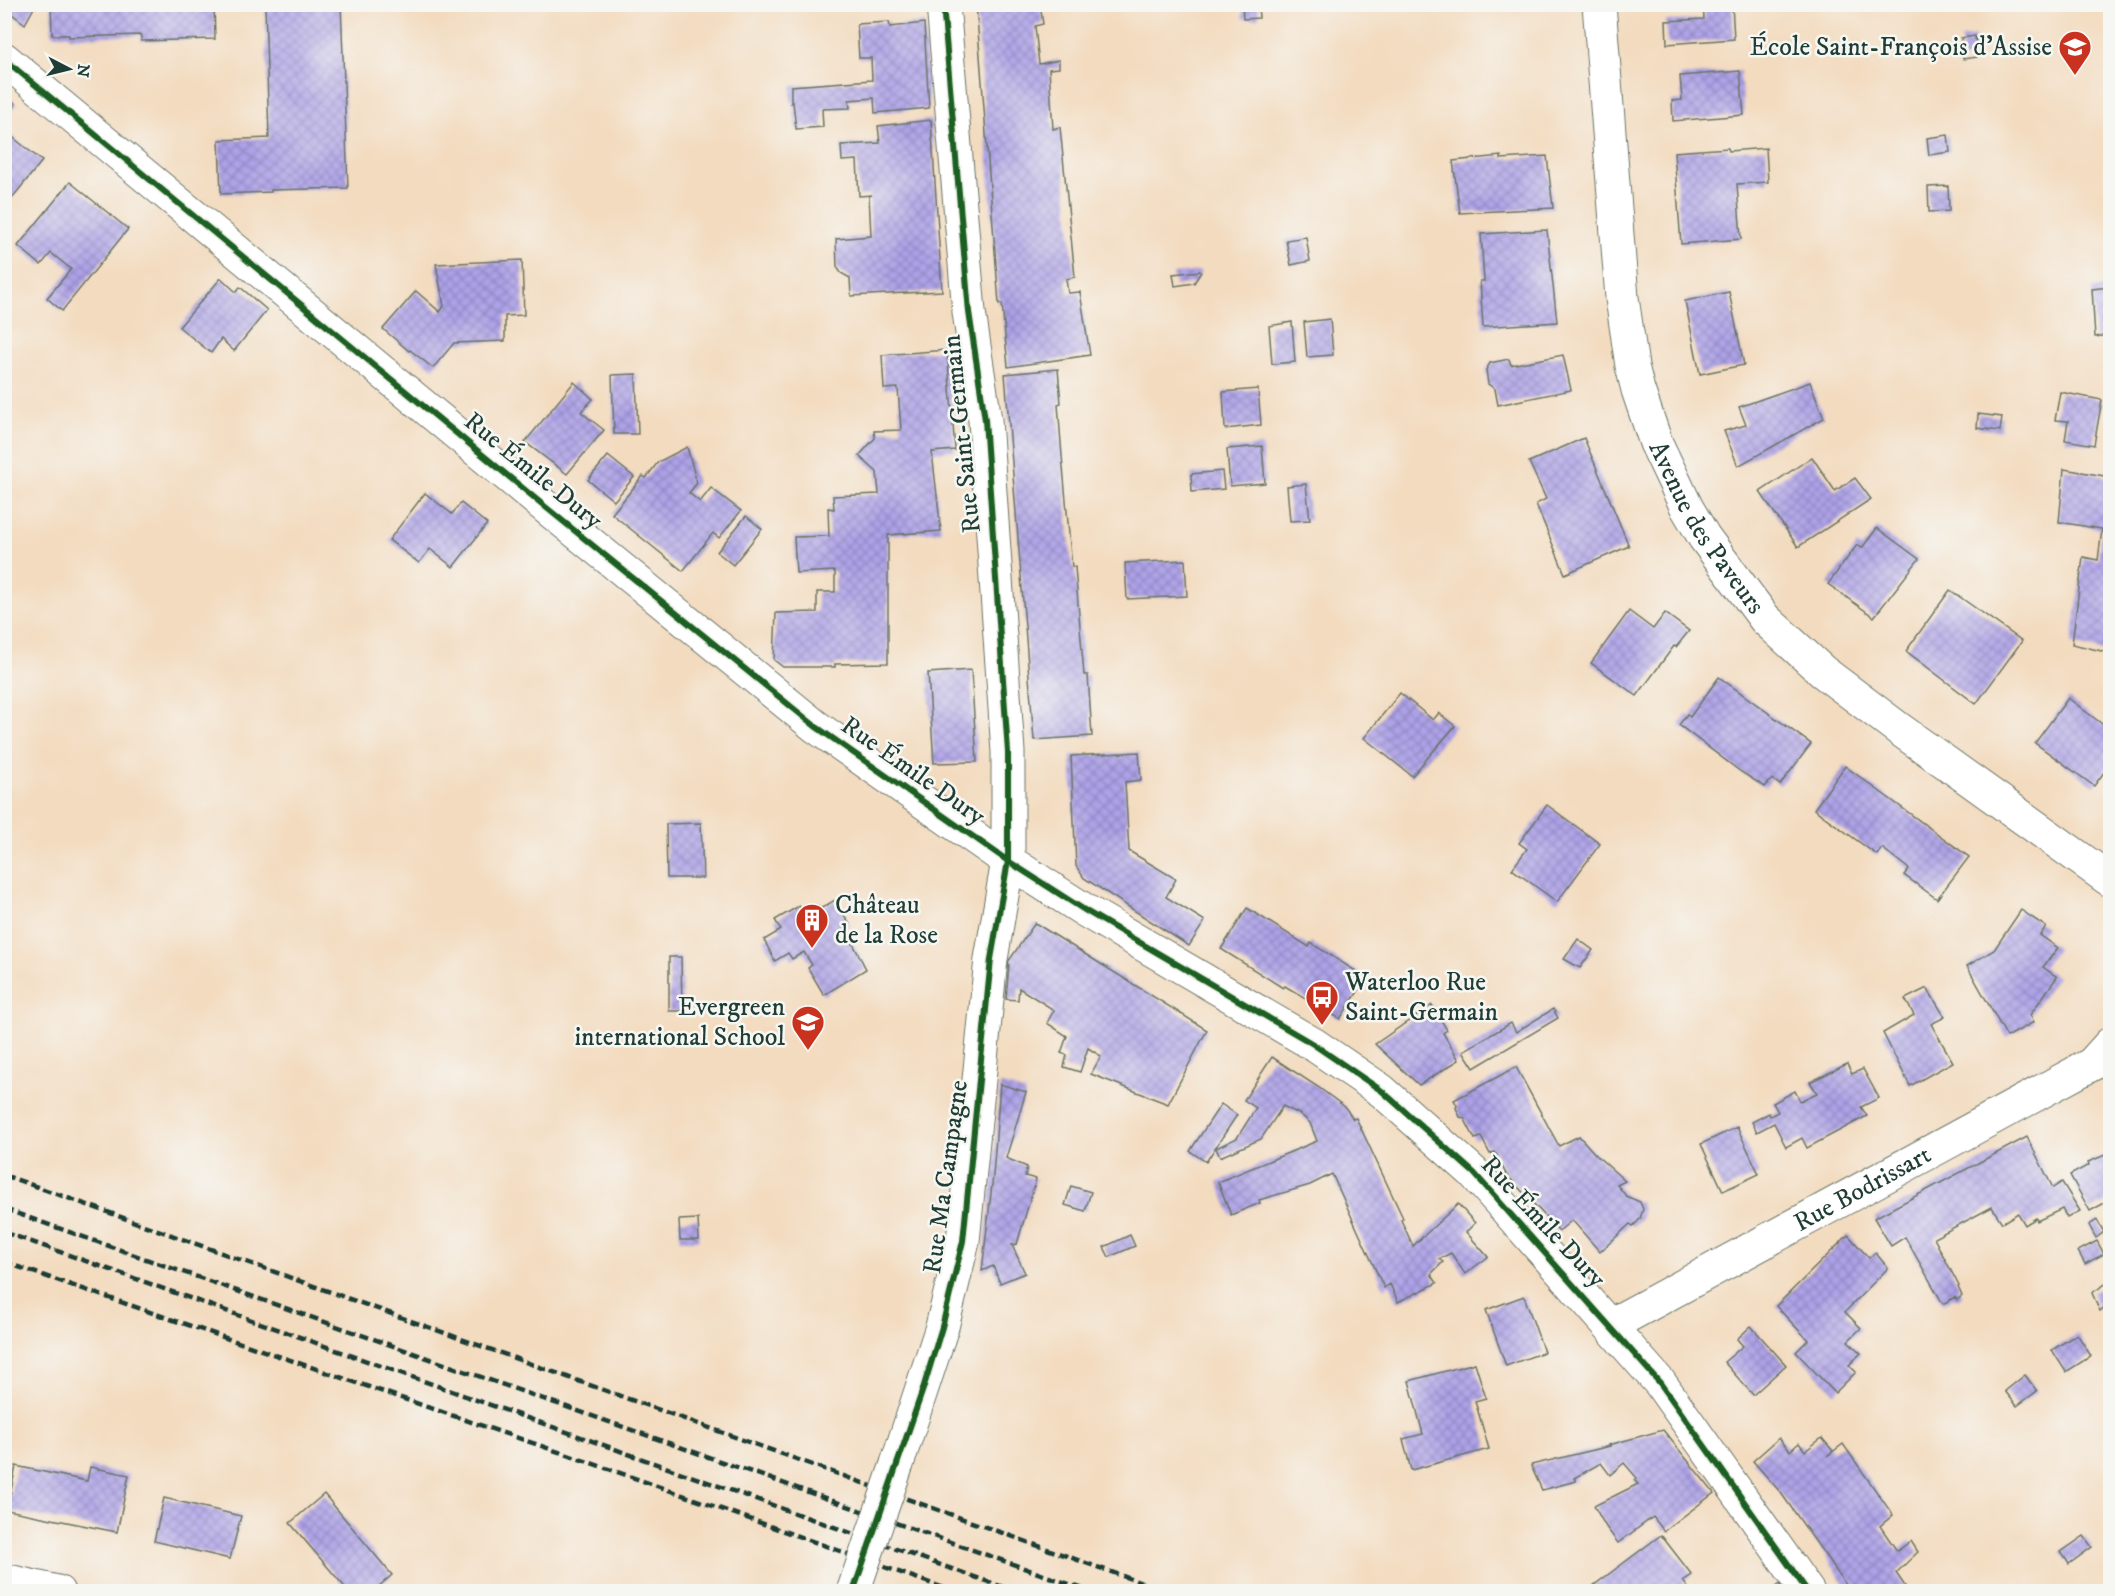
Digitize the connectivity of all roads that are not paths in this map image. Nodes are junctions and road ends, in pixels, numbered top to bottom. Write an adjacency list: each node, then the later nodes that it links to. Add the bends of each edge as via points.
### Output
1 (943, 4): 4 (street, Rue Saint-Germain, via 969,312 985,432 1008,752)
2 (1599, 4): 5 (street, Avenue des Paveurs, via 1622,298 1632,366 1656,443 1687,508 1765,619 1822,671)
3 (4, 59): 4 (street, Rue Émile Dury, via 815,726)
4 (1008, 861): 7 (street, Rue Émile Dury, via 1313,1044 1382,1091 1474,1173); 10 (street, Rue Ma Campagne, bridge, via 991,959 963,1241 942,1327)
5 (2110, 880)
6 (2110, 1044): 7 (street, Rue Bodrissart, via 2092,1064)
7 (1611, 1325): 11 (street, Rue Émile Dury, via 1660,1383)
8 (4, 1580): 9 (street)
9 (58, 1592)
10 (853, 1592)
11 (1808, 1592)

